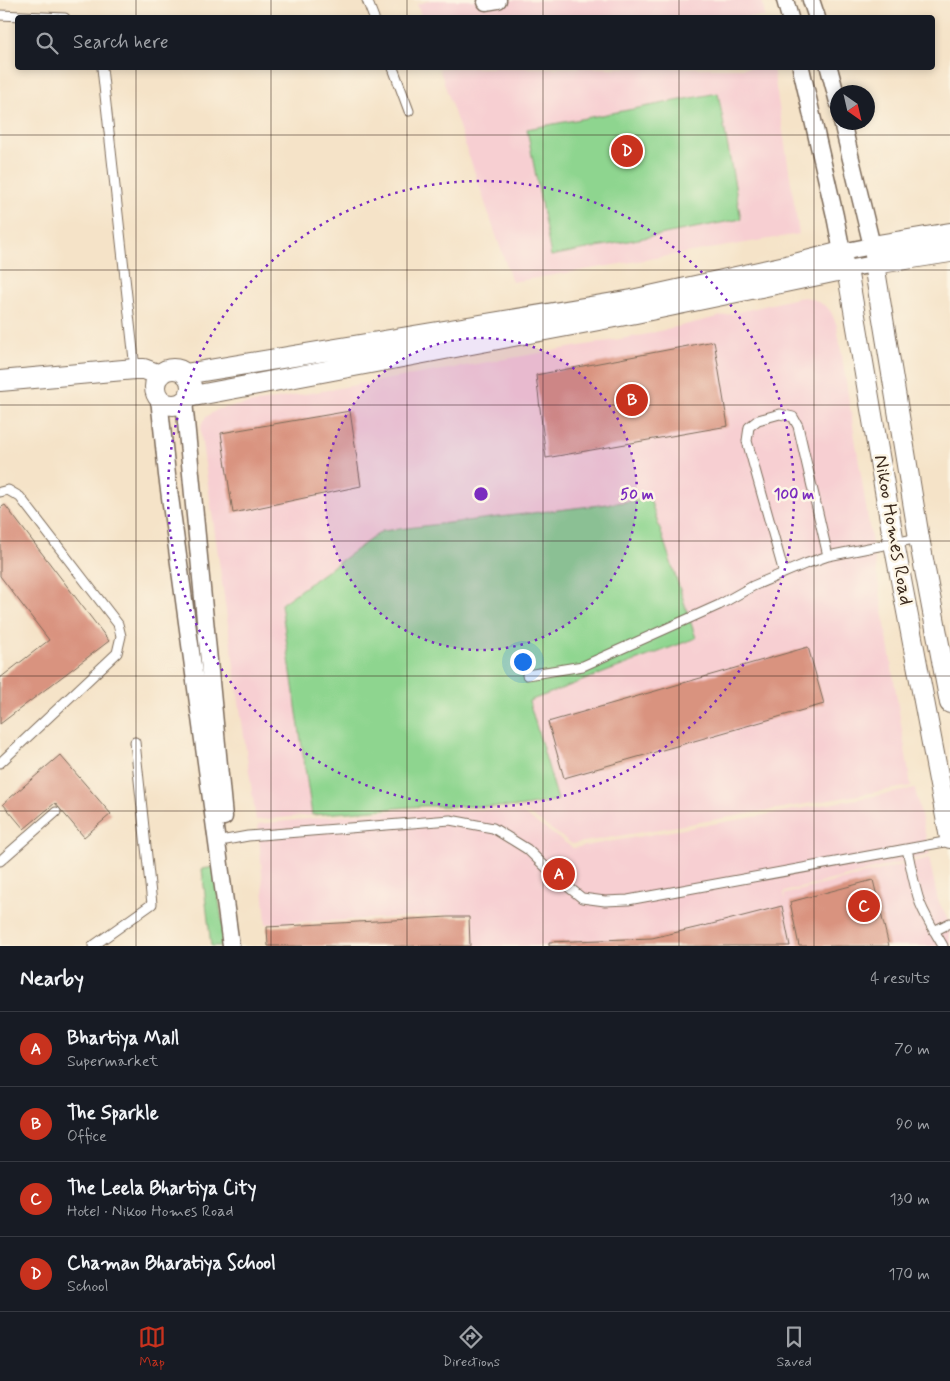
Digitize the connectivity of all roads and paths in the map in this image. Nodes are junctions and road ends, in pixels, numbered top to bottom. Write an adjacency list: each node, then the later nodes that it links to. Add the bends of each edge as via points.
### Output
1 (367, 0): 5 (lane)
2 (785, 0): 6 (street)
3 (811, 0): 7 (street)
4 (0, 15): 8 (lane)
5 (373, 15)
6 (789, 15)
7 (816, 15)
8 (15, 16)
9 (102, 70): 20 (lane)
10 (394, 70): 14 (lane)
11 (801, 70): 19 (street)
12 (830, 70): 13 (street)
13 (834, 85)
14 (409, 111)
15 (844, 130): 18 (street)
16 (950, 232): 18 (street)
17 (950, 252): 18 (street)
18 (873, 255): 19 (street); 27 (street, Nikoo Homes Road)
19 (844, 261): 21 (street, via 795,264 632,300); 25 (street, via 636,313); 28 (street, Nikoo Homes Road)
20 (135, 369): 22 (street); 23 (street)
21 (185, 374): 22 (street, via 174,369); 25 (street, via 191,385)
22 (160, 375): 24 (street, via 155,388)
23 (0, 381)
24 (159, 398): 25 (street, via 173,404); 43 (street)
25 (186, 399): 36 (street)
26 (0, 492): 34 (lane, via 8,490 20,497 118,624 121,636 117,653)
27 (919, 538): 28 (lane); 32 (street, Nikoo Homes Road)
28 (894, 543): 29 (lane); 37 (street, Nikoo Homes Road)
29 (828, 556): 30 (lane); 30 (lane, via 798,426 793,417 780,414 758,420 749,426 746,441)
30 (784, 573): 31 (lane, via 583,666)
31 (527, 675)
32 (950, 703)
33 (135, 742): 42 (lane, via 152,904)
34 (0, 763)
35 (56, 812): 39 (lane)
36 (226, 840): 38 (lane, via 450,820 493,828 527,849 582,898 605,902); 44 (street, via 239,932)
37 (950, 840): 38 (lane)
38 (907, 849): 41 (lane, via 920,903)
39 (0, 861)
40 (950, 923): 41 (lane)
41 (934, 931): 45 (lane)
42 (93, 946)
43 (231, 946)
44 (238, 946)
45 (943, 946)

